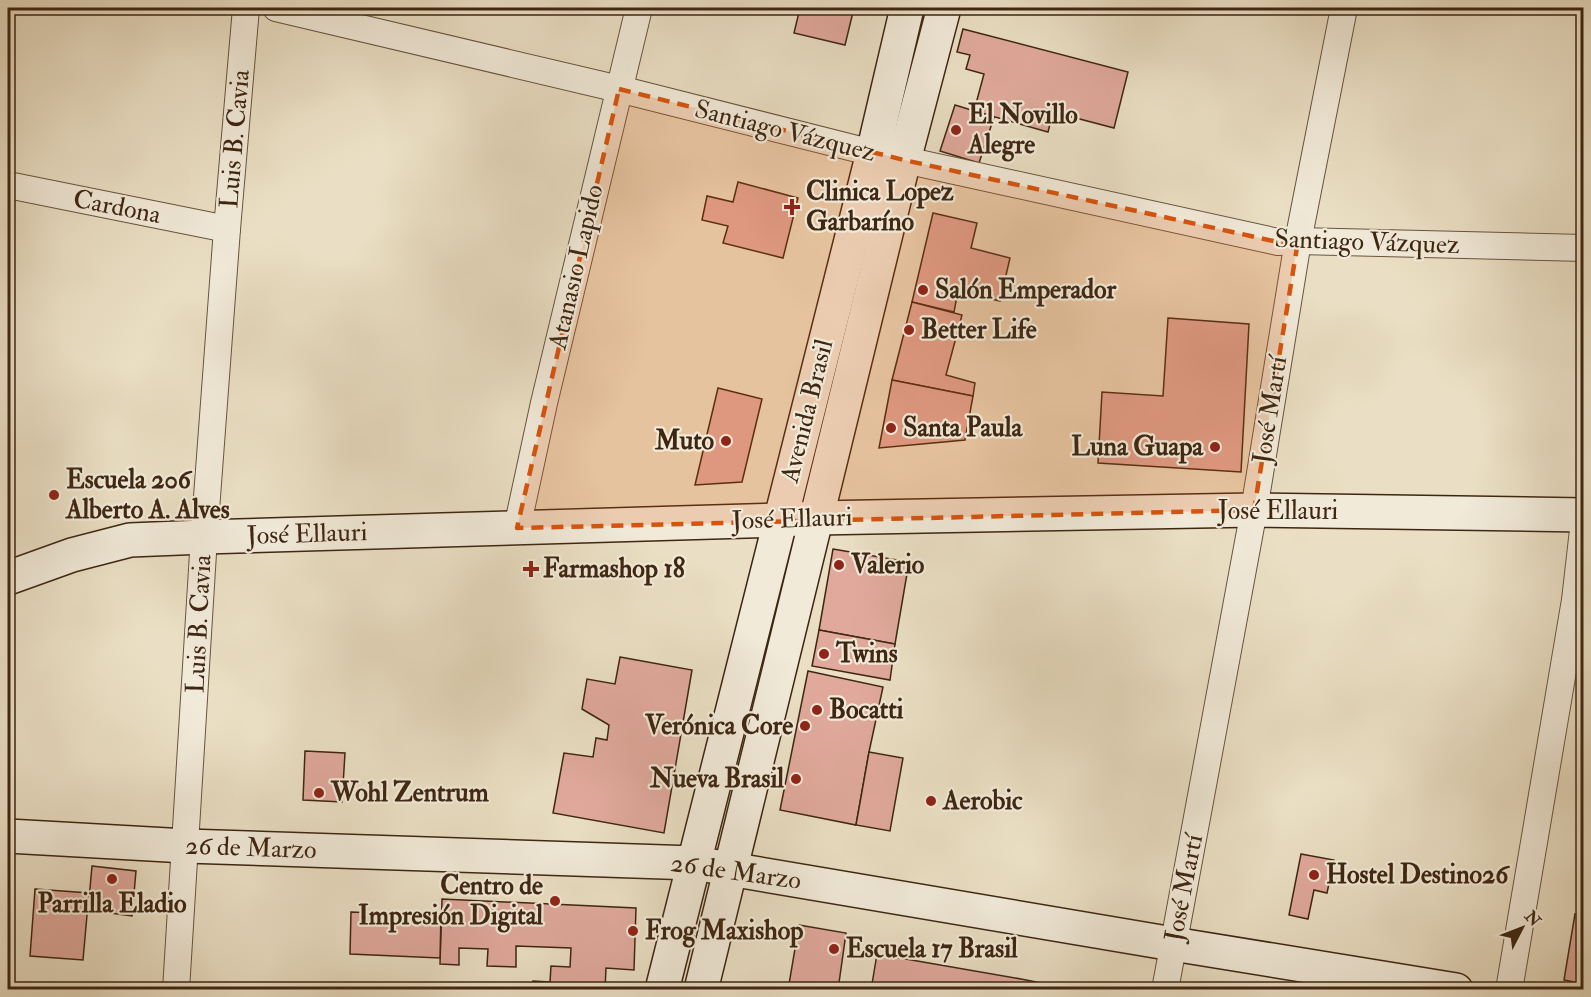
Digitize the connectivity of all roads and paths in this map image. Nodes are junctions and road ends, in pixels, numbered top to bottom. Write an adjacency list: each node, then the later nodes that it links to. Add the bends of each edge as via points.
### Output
1 (246, 8): 10 (street, Luis B. Cavia)
2 (276, 8): 7 (street, Santiago Vázquez)
3 (639, 8): 7 (street, Atanasio Lapido)
4 (907, 8): 8 (street, Avenida Brasil)
5 (944, 8): 8 (street, Avenida Brasil)
6 (1344, 8): 11 (street, José Martí)
7 (619, 88): 8 (street, Santiago Vázquez); 18 (street, Atanasio Lapido)
8 (889, 157): 11 (street, Santiago Vázquez, via 1278,242); 15 (street, Avenida Brasil); 16 (street, Avenida Brasil)
9 (8, 185): 10 (street, Cardona)
10 (227, 229): 19 (street, Luis B. Cavia)
11 (1298, 241): 12 (street, Santiago Vázquez); 13 (street, José Martí)
12 (1584, 248)
13 (1254, 510): 14 (street, José Ellauri); 15 (street, José Ellauri); 26 (street, José Martí)
14 (1584, 515)
15 (816, 518): 16 (street, José Ellauri); 25 (street, Avenida Brasil)
16 (780, 520): 18 (street, José Ellauri); 24 (street, Avenida Brasil)
17 (1584, 521): 21 (street)
18 (517, 528): 19 (street, José Ellauri)
19 (204, 537): 20 (street, José Ellauri, via 130,540); 23 (street, Luis B. Cavia)
20 (8, 578)
21 (1579, 600): 32 (street)
22 (8, 836): 23 (street, 26 de Marzo)
23 (186, 846): 24 (street, 26 de Marzo); 27 (street, Luis B. Cavia)
24 (694, 863): 25 (street, 26 de Marzo); 28 (street, Avenida Brasil)
25 (732, 869): 26 (street, 26 de Marzo); 29 (street, Avenida Brasil)
26 (1173, 944): 30 (street, José Martí); 31 (street, 26 de Marzo)
27 (176, 990)
28 (662, 990)
29 (701, 990)
30 (1165, 990)
31 (1456, 990)
32 (1509, 990)

